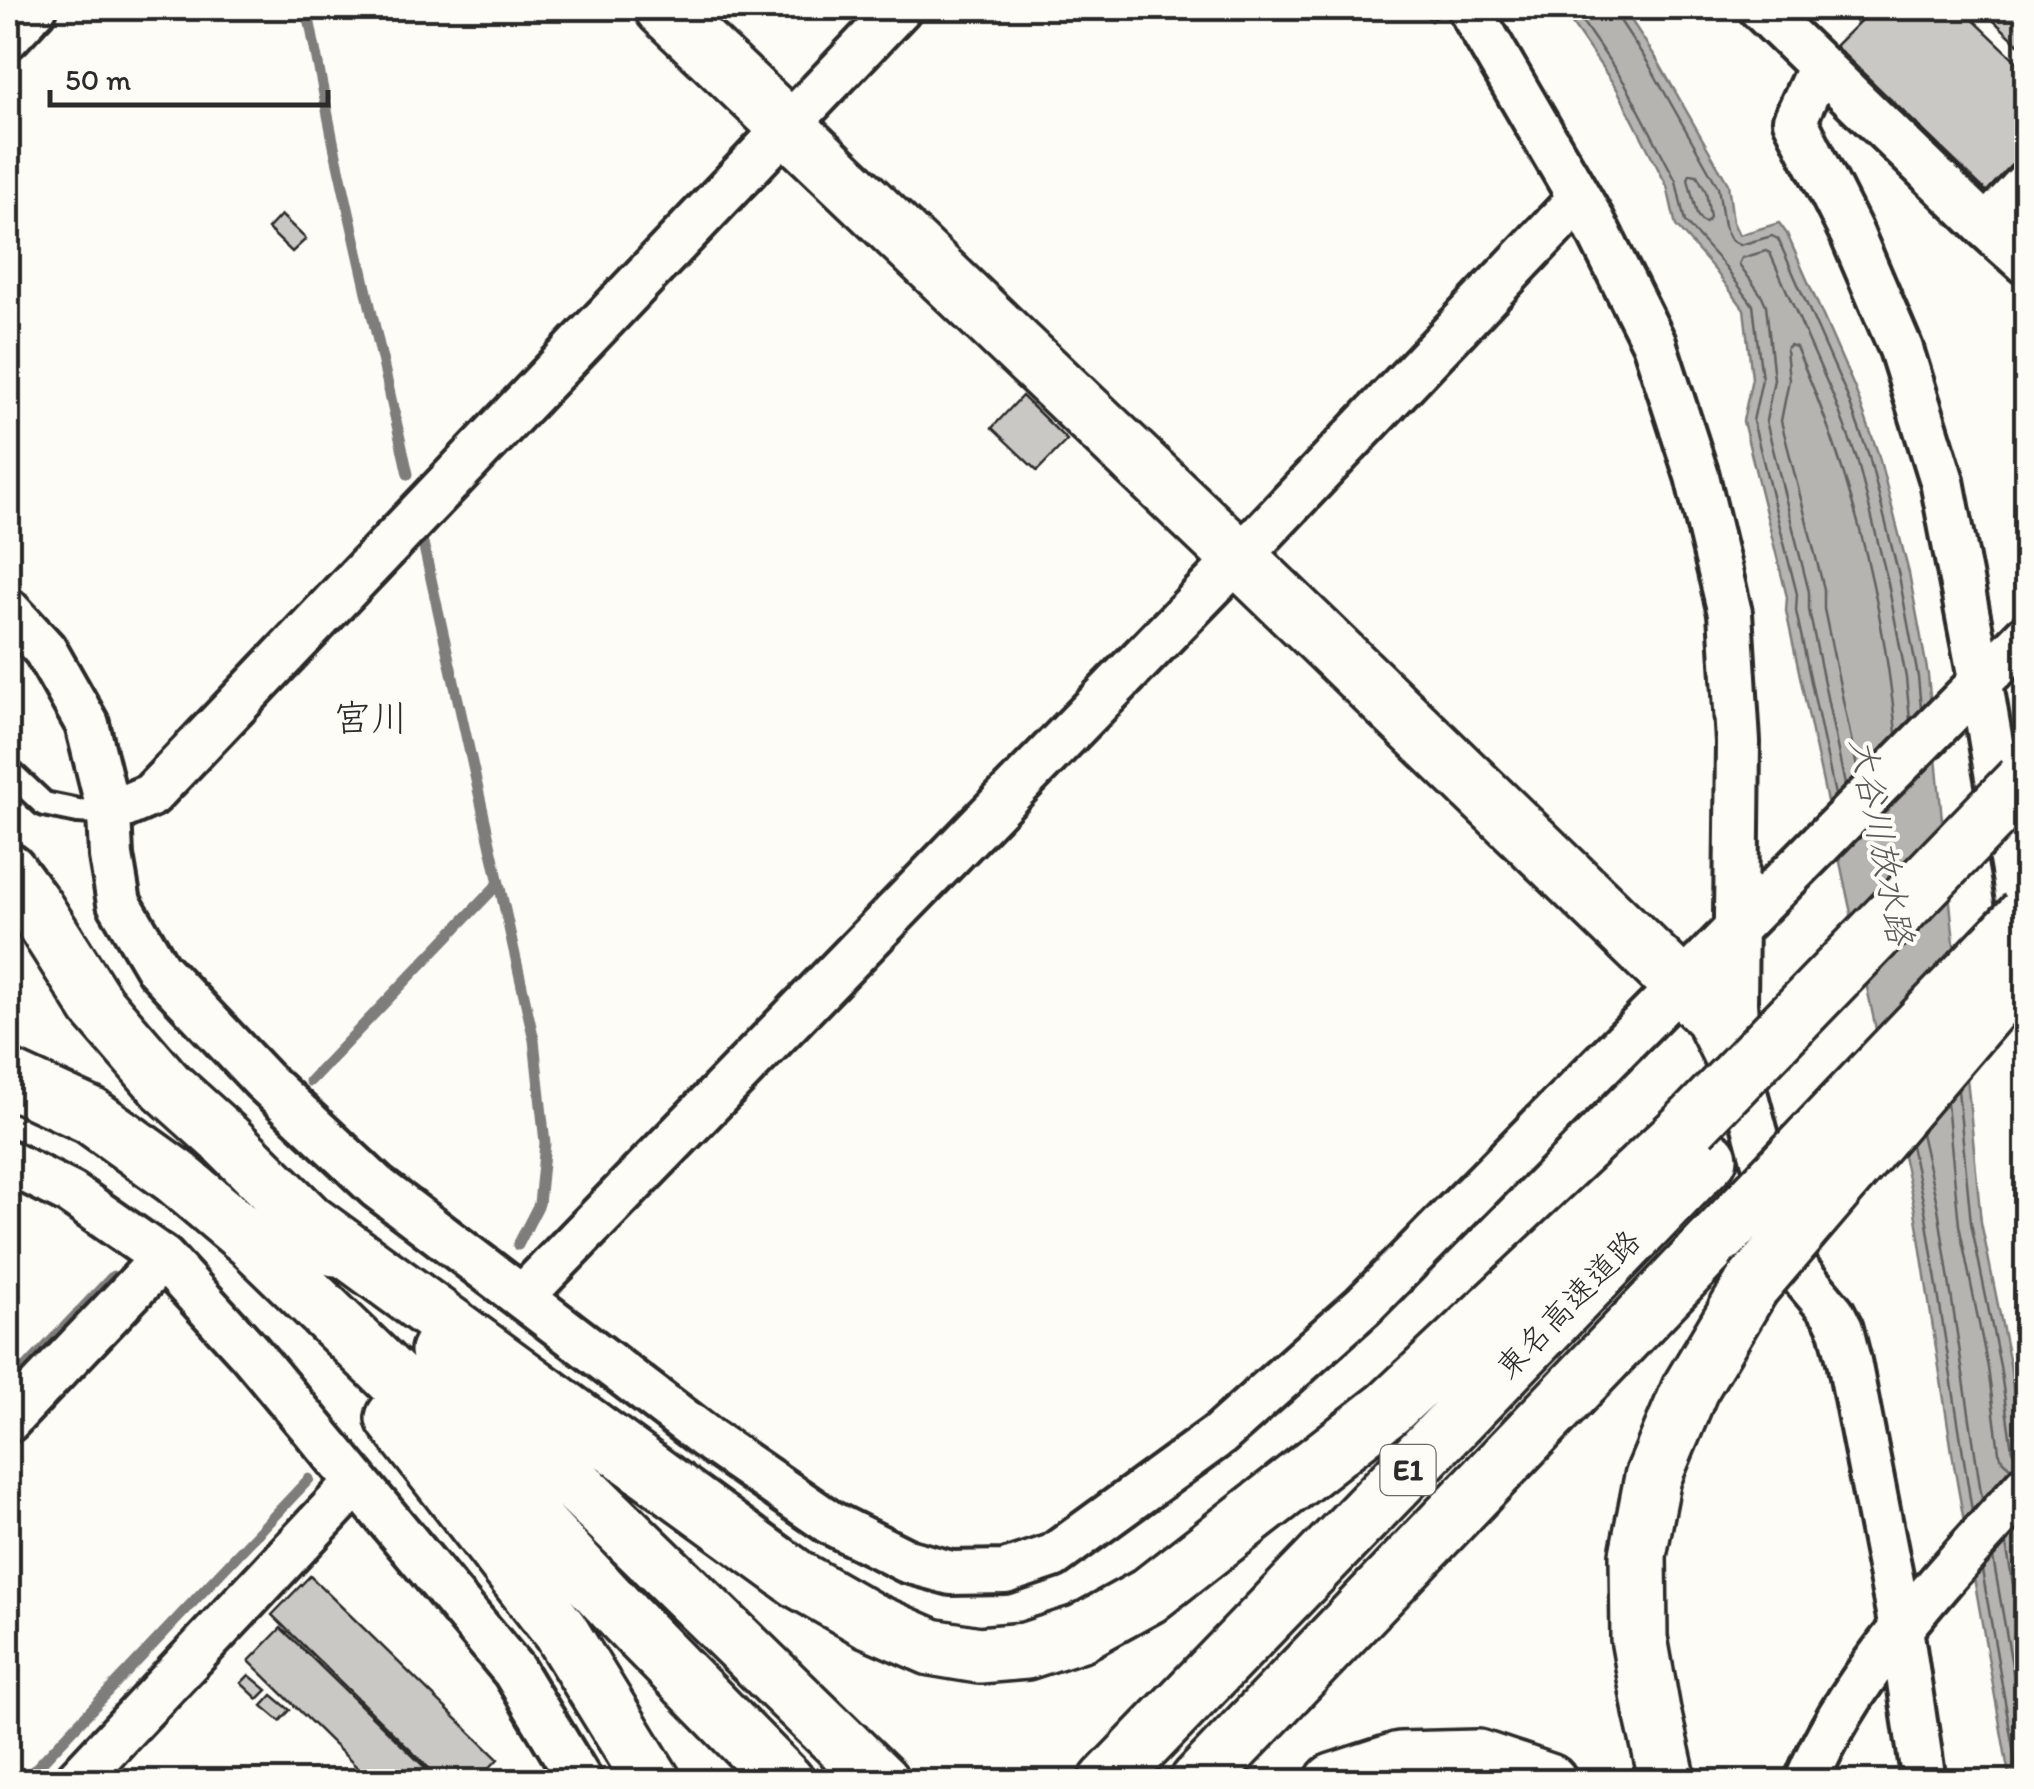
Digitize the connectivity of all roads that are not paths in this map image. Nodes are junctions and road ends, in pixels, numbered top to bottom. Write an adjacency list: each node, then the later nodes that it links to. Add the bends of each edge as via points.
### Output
1 (35, 8): 6 (street)
2 (663, 8): 8 (main road)
3 (900, 8): 8 (street)
4 (1469, 8): 10 (street)
5 (1766, 9): 7 (street)
6 (8, 37)
7 (1820, 66): 11 (street); 16 (street, via 1795,120 1901,349 1942,481)
8 (788, 127): 13 (main road); 19 (street, via 151,795)
9 (2026, 184): 11 (street)
10 (1579, 199): 13 (street); 22 (street, via 1654,343 1697,476 1730,613 1738,742)
11 (1986, 227): 12 (street)
12 (2026, 263)
13 (1239, 558): 25 (main road); 33 (street)
14 (8, 610): 19 (street, via 45,650 87,724)
15 (2026, 636): 16 (street)
16 (1981, 684): 22 (street); 23 (street)
17 (8, 770): 19 (lane, via 44,804)
18 (2025, 794): 28 (main road, 東名高速道路 / E1)
19 (109, 813): 33 (street, via 118,903 158,969 377,1187)
20 (9, 874): 30 (main road, via 97,1006 166,1086)
21 (2026, 915): 44 (main road, 東名高速道路 / E1, bridge)
22 (1736, 928): 25 (street); 26 (street)
23 (2026, 948)
24 (2026, 964): 47 (main road, bridge, via 1752,1285 1690,1389 1653,1477 1638,1555 1639,1638)
25 (1681, 986): 26 (main road, via 1712,1016); 33 (street, via 1363,1306 1219,1435 1053,1556 1005,1572 951,1573 907,1562 829,1522)
26 (1739, 1070): 37 (street, via 1790,1263 1840,1328)
27 (8, 1078): 32 (main road, via 91,1116 176,1177)
28 (1700, 1141): 30 (main road, via 1389,1408 1148,1596 1082,1634 1026,1651 979,1655 931,1646 799,1580); 43 (main road, 東名高速道路 / E1)
29 (8, 1162): 31 (street, via 70,1193)
30 (310, 1223): 42 (main road)
31 (164, 1258): 34 (street); 35 (street)
32 (270, 1258): 40 (main road, via 560,1630); 41 (main road, via 480,1462)
33 (522, 1297)
34 (8, 1421)
35 (356, 1482): 38 (street); 39 (street, via 514,1671)
36 (2026, 1486): 37 (street)
37 (1900, 1628): 48 (street, via 1823,1742); 49 (street)
38 (75, 1782)
39 (582, 1782)
40 (653, 1782)
41 (786, 1782)
42 (881, 1782)
43 (1107, 1782)
44 (1198, 1782)
45 (1333, 1782): 46 (main road, via 1400,1760 1478,1758)
46 (1549, 1782)
47 (1668, 1782)
48 (1806, 1782)
49 (1924, 1782)

